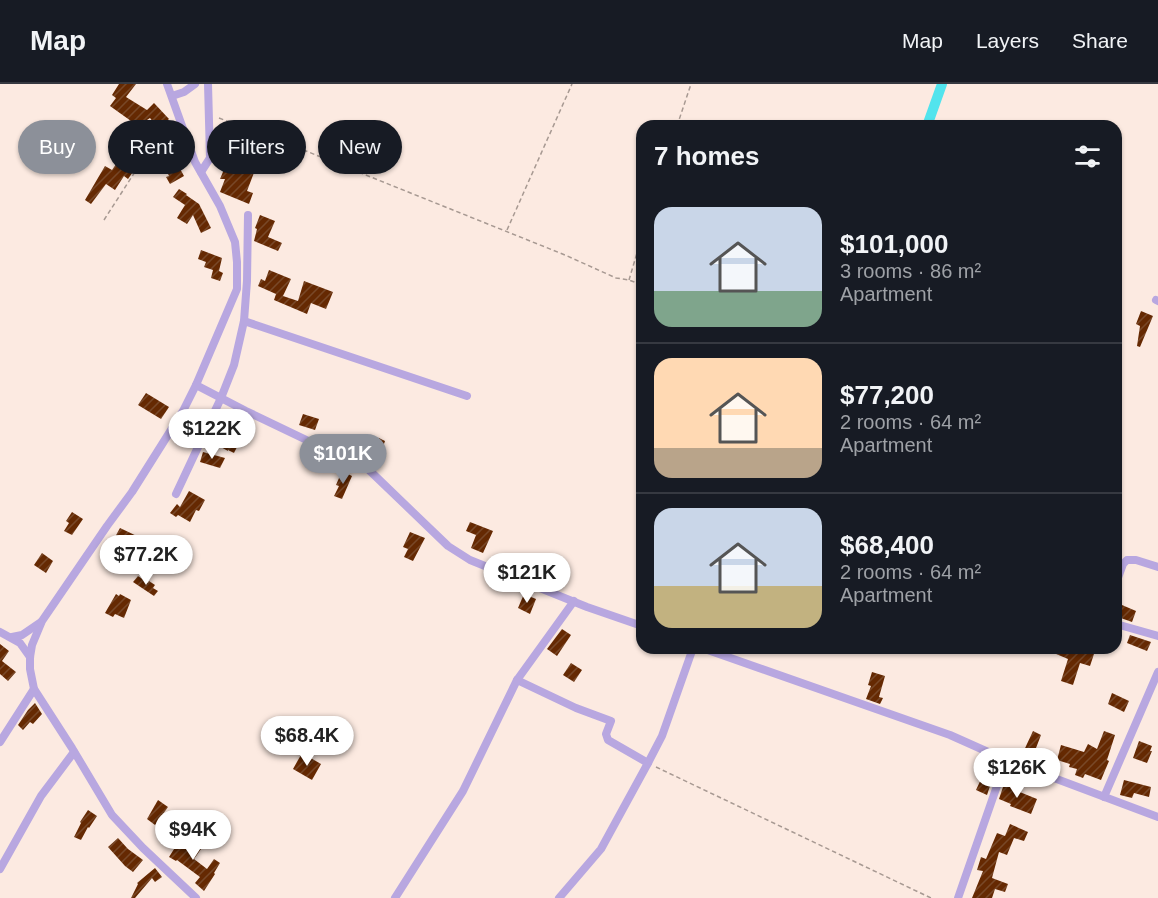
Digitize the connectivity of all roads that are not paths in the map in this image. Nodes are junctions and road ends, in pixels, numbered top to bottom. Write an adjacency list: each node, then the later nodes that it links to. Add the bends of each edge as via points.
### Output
1 (167, 84): 4 (street)
2 (195, 84): 4 (street)
3 (208, 84): 5 (street, via 210,158)
4 (172, 96): 5 (street)
5 (201, 172): 7 (street, via 235,242)
6 (248, 215): 8 (street)
7 (236, 256): 8 (street); 10 (street, via 237,290)
8 (248, 258): 9 (street)
9 (244, 321): 11 (street); 12 (street, via 234,365)
10 (196, 386): 12 (street); 17 (street, via 132,492)
11 (467, 396)
12 (221, 398): 13 (street); 16 (street, via 369,470 448,546 471,560)
13 (176, 494)
14 (1122, 567): 15 (street, via 1136,560)
15 (1158, 567)
16 (574, 601): 18 (street); 27 (street)
17 (42, 621): 22 (street); 25 (street)
18 (636, 624)
19 (1122, 626): 21 (street)
20 (0, 632): 22 (street)
21 (1158, 636)
22 (12, 638): 25 (street)
23 (691, 654): 32 (street, via 662,736)
24 (719, 654): 31 (street, via 950,735)
25 (30, 657): 28 (street)
26 (1158, 672): 33 (street)
27 (517, 680): 32 (street, via 611,721 608,740); 37 (street, via 463,791)
28 (34, 689): 29 (street); 30 (street)
29 (0, 742)
30 (74, 752): 35 (street, via 40,796); 36 (street, via 112,815)
31 (1005, 760): 33 (street); 39 (street)
32 (648, 763): 38 (street, via 602,849)
33 (1104, 797): 34 (street)
34 (1158, 817)
35 (0, 869)
36 (196, 898)
37 (394, 898)
38 (559, 898)
39 (958, 898)

